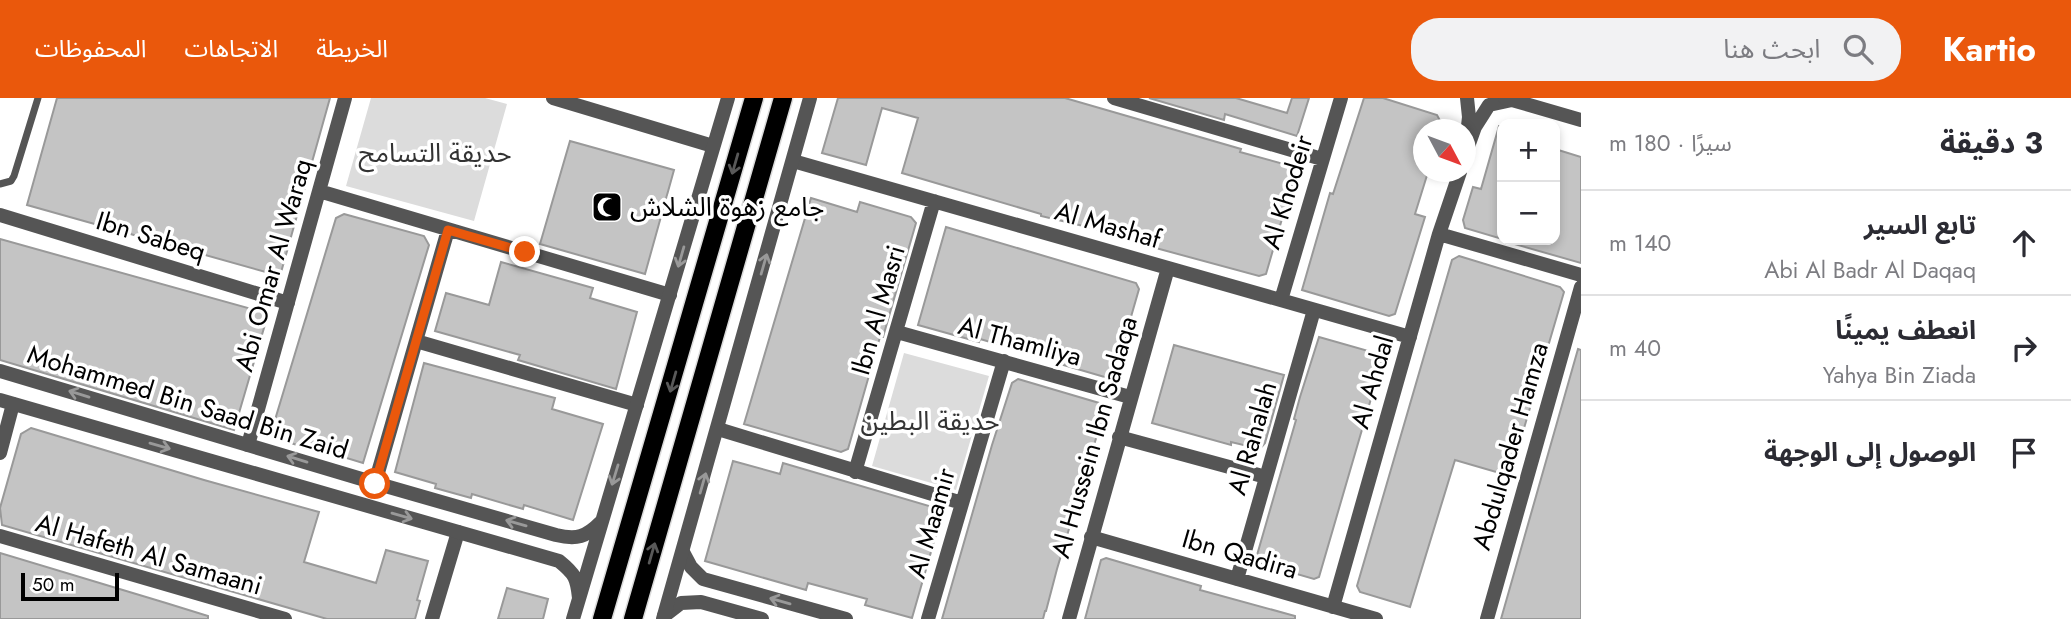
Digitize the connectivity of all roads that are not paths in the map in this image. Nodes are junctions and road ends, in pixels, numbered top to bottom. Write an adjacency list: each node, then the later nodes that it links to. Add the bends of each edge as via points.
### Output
1 (38, 98): 20 (lane, via 14,176)
2 (345, 98): 21 (street, Abi Omar Al Waraq)
3 (553, 98): 12 (street)
4 (728, 98): 16 (street)
5 (754, 98): 63 (main road, one-way to 63)
6 (783, 98): 64 (main road, one-way to 6)
7 (810, 98): 18 (street)
8 (1114, 98): 17 (street)
9 (1467, 98): 13 (street)
10 (1509, 99): 14 (street); 15 (street, via 1489,105)
11 (1340, 100): 17 (street, Al Khodeir)
12 (571, 101): 16 (street)
13 (1469, 119)
14 (1581, 120)
15 (1476, 125)
16 (713, 146): 29 (street, one-way to 29)
17 (1322, 159): 30 (street, Al Khodeir)
18 (793, 160): 22 (street, Al Mashaf); 41 (street, one-way to 18)
19 (1457, 182): 25 (street, Al Ahdal)
20 (0, 184)
21 (319, 191): 24 (street); 31 (street, Abi Omar Al Waraq)
22 (934, 201): 26 (street, Al Mashaf); 33 (street, Ibn Al Masri)
23 (0, 215): 31 (street, Ibn Sabeq)
24 (448, 230): 29 (street); 35 (street)
25 (1439, 234): 27 (street); 34 (street, Al Ahdal)
26 (1168, 268): 30 (street, Al Mashaf); 38 (street, Al Hussein Ibn Sadaqa)
27 (1581, 275)
28 (1581, 287): 70 (street, Abdulqader Hamza)
29 (670, 295): 40 (street)
30 (1280, 300): 32 (street, Al Mashaf)
31 (288, 303): 43 (street, Abi Omar Al Waraq)
32 (1314, 310): 34 (street, Al Mashaf); 46 (street, Al Rahalah)
33 (897, 332): 36 (street, Al Thamliya); 45 (street, Ibn Al Masri)
34 (1410, 337): 58 (street, Al Ahdal)
35 (416, 341): 40 (street); 47 (street)
36 (1004, 361): 38 (street, Al Thamliya); 48 (street, Al Maamir)
37 (0, 371): 43 (street, Mohammed Bin Saad Bin Zaid, one-way to 37)
38 (1130, 397): 42 (street, Al Hussein Ibn Sadaqa)
39 (7, 402): 44 (street); 50 (street, Mohammed Bin Saad Bin Zaid, one-way to 50)
40 (637, 405): 49 (street, one-way to 49)
41 (718, 429): 45 (street); 54 (street, one-way to 41)
42 (1119, 437): 46 (street); 53 (street, Al Hussein Ibn Sadaqa)
43 (248, 444): 47 (street, Mohammed Bin Saad Bin Zaid, one-way to 43)
44 (0, 453)
45 (855, 472): 48 (street)
46 (1266, 477): 56 (street, Al Rahalah)
47 (375, 484): 51 (street, Mohammed Bin Saad Bin Zaid, one-way to 47)
48 (962, 503): 67 (street, Al Maamir)
49 (601, 522): 51 (street, Mohammed Bin Saad Bin Zaid, via 589,535); 57 (street)
50 (458, 532): 55 (street, Mohammed Bin Saad Bin Zaid); 61 (street)
51 (556, 535): 55 (street, via 562,549)
52 (0, 536): 60 (street, Al Hafeth Al Samaani)
53 (1091, 537): 56 (street, Ibn Qadira); 68 (street, Al Hussein Ibn Sadaqa)
54 (683, 552): 59 (street); 66 (street, one-way to 54, via 704,579)
55 (546, 558): 57 (street, Mohammed Bin Saad Bin Zaid, via 559,562 577,579)
56 (1237, 579): 58 (street, Ibn Qadira)
57 (579, 598): 62 (street)
58 (1333, 607): 69 (street, Ibn Qadira)
59 (664, 617): 65 (street, via 681,603 701,602)
60 (285, 619)
61 (432, 619)
62 (573, 619)
63 (602, 619)
64 (633, 619)
65 (762, 619)
66 (846, 619)
67 (928, 619)
68 (1069, 619)
69 (1376, 619)
70 (1487, 619)

